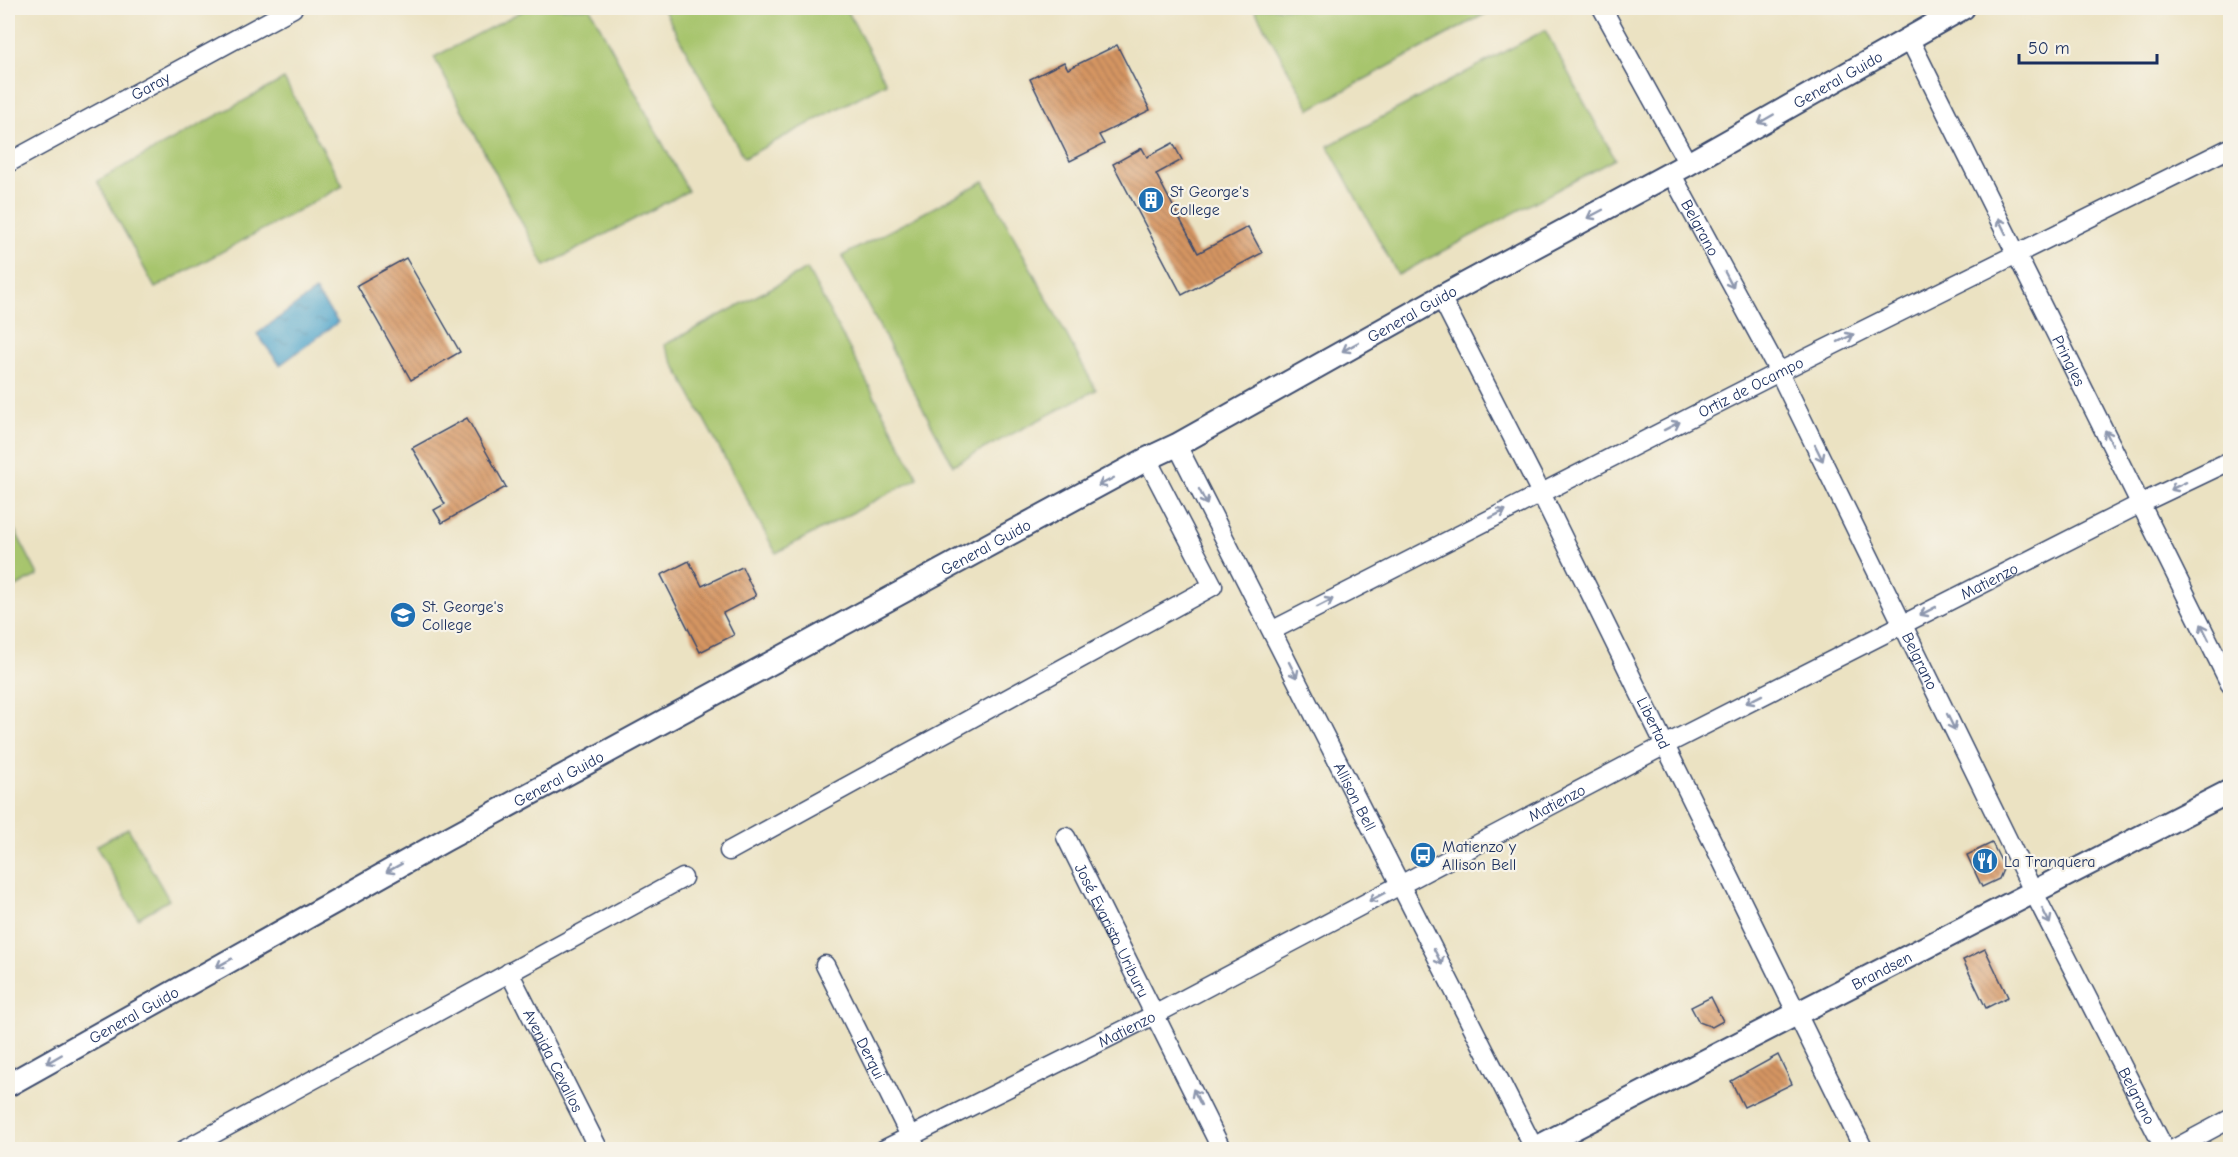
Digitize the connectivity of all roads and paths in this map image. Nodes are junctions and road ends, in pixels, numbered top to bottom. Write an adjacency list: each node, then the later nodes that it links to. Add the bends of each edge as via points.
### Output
1 (293, 8): 6 (street, Garay)
2 (1602, 8): 7 (street, Belgrano)
3 (1949, 11): 4 (main road, General Guido)
4 (1909, 38): 7 (main road, General Guido, one-way to 7); 8 (street, Pringles, one-way to 4)
5 (2230, 148): 8 (street, Ortiz de Ocampo)
6 (8, 163)
7 (1680, 168): 9 (main road, General Guido, one-way to 9); 10 (street, Belgrano, one-way to 10)
8 (2016, 254): 10 (street, Ortiz de Ocampo, one-way to 8); 15 (street, Pringles, one-way to 8)
9 (1441, 297): 11 (main road, General Guido, one-way to 11); 14 (street, Libertad)
10 (1779, 372): 14 (street, Ortiz de Ocampo, one-way to 10); 16 (street, Belgrano, one-way to 16)
11 (1177, 445): 12 (main road, General Guido); 17 (street, Allison Bell, one-way to 17)
12 (1147, 459): 22 (street, via 1213,586); 30 (main road, General Guido, one-way to 30, via 445,840)
13 (2230, 461): 15 (street, Matienzo, one-way to 15)
14 (1541, 493): 17 (street, Ortiz de Ocampo, one-way to 14); 19 (street, Libertad)
15 (2142, 503): 16 (street, Matienzo, one-way to 16); 18 (street, Pringles, one-way to 15)
16 (1903, 624): 19 (street, Matienzo, one-way to 19); 25 (street, Belgrano, one-way to 25)
17 (1273, 630): 24 (street, Allison Bell, one-way to 24)
18 (2230, 684)
19 (1665, 745): 24 (street, Matienzo); 29 (street, Libertad)
20 (2230, 791): 25 (main road, Brandsen)
21 (1066, 837): 28 (street, José Evaristo Uriburu)
22 (729, 851)
23 (683, 878): 27 (street)
24 (1402, 885): 28 (street, Matienzo, one-way to 28); 37 (street, Allison Bell, one-way to 37)
25 (2033, 891): 29 (main road, Brandsen); 39 (street, Belgrano, one-way to 39)
26 (825, 965): 32 (street, Derqui)
27 (509, 972): 33 (street); 34 (street, Avenida Cevallos)
28 (1156, 1014): 32 (street, Matienzo); 36 (street, José Evaristo Uriburu, one-way to 28)
29 (1798, 1014): 37 (main road, Brandsen); 38 (street, Libertad)
30 (8, 1085)
31 (2230, 1119): 40 (street)
32 (914, 1143): 35 (street, Matienzo)
33 (184, 1149)
34 (599, 1149)
35 (883, 1149)
36 (1222, 1149)
37 (1534, 1149)
38 (1864, 1149)
39 (2165, 1149)
40 (2172, 1149)

